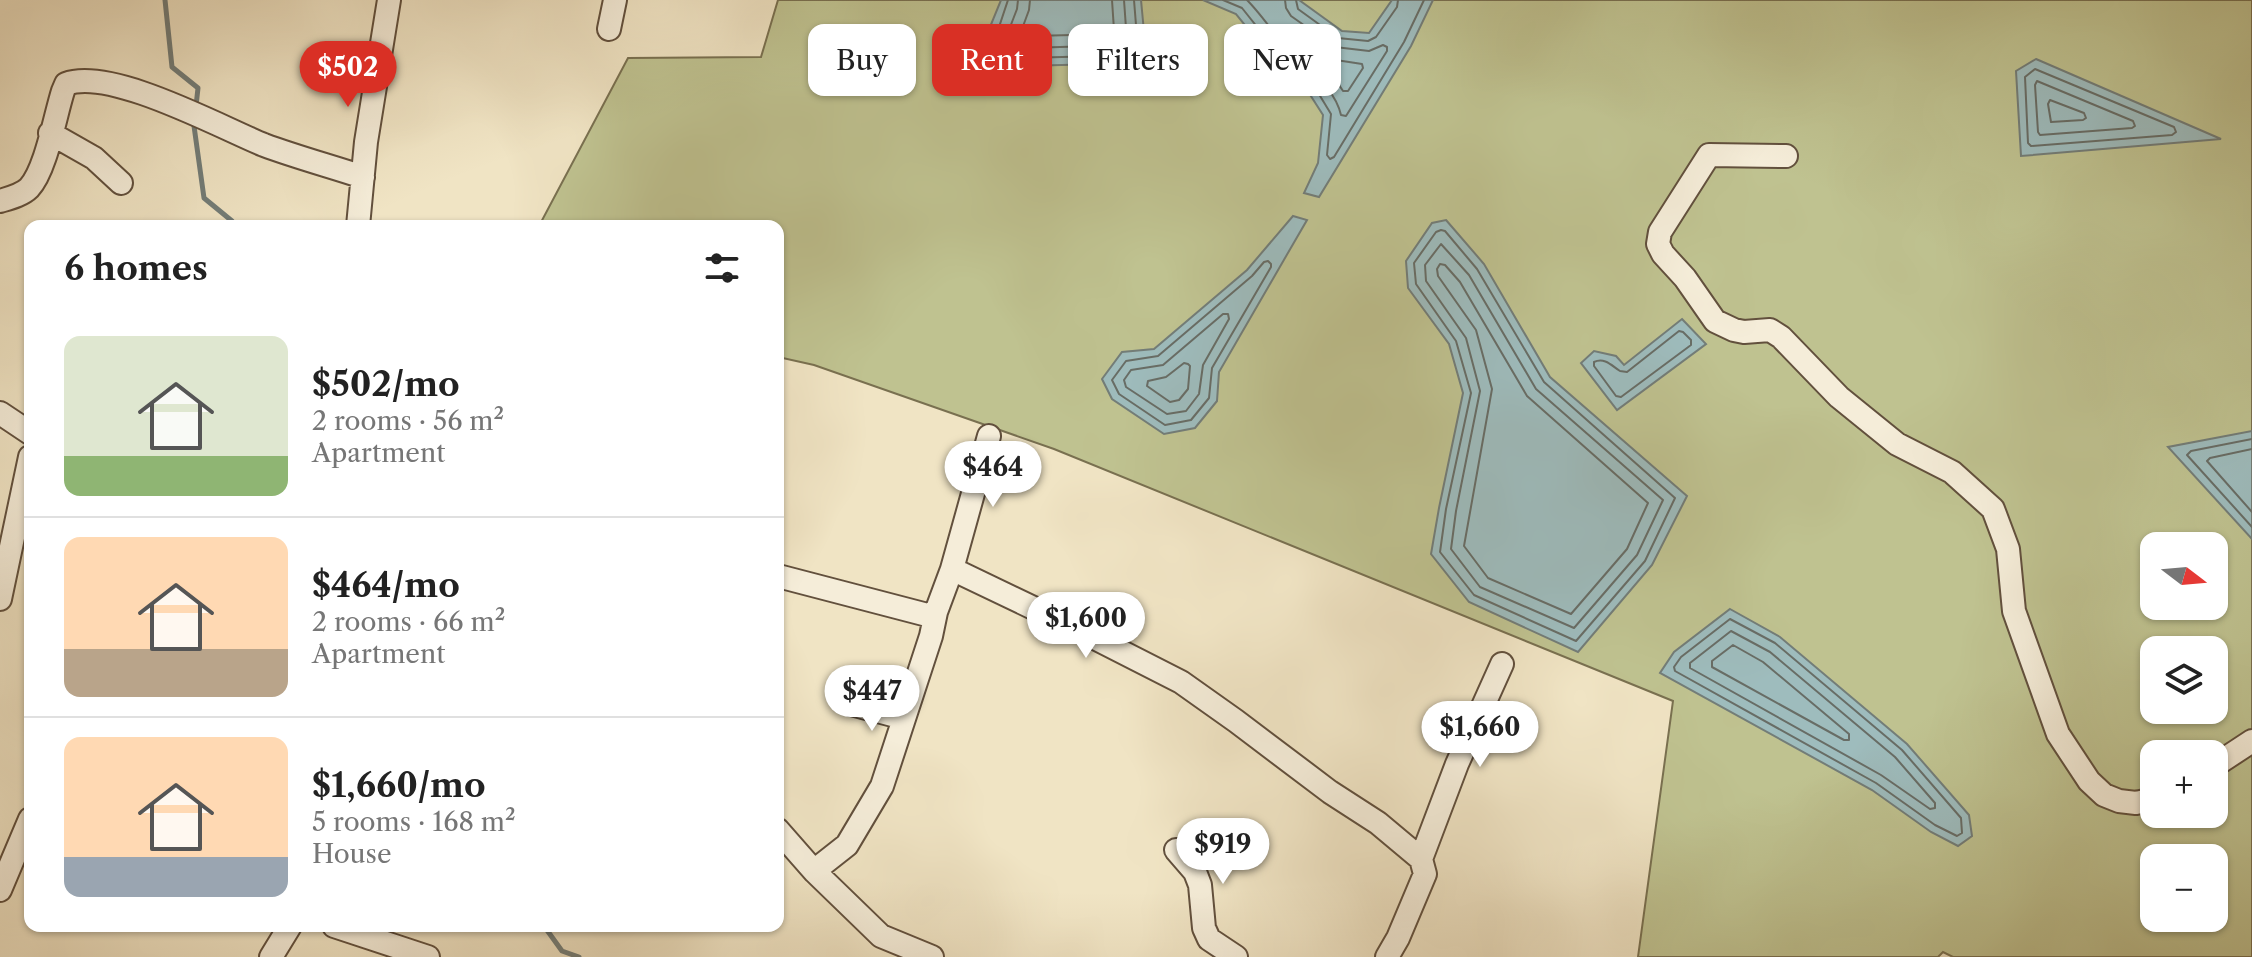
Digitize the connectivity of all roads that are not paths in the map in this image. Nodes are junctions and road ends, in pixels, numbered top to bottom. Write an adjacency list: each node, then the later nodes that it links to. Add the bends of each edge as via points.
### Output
1 (389, 0): 6 (street)
2 (615, 0): 3 (street)
3 (609, 29)
4 (50, 133): 6 (street, via 66,84 101,83 157,97 266,146); 7 (street, via 94,158); 8 (street, via 35,180 27,190)
5 (1786, 156): 23 (street, via 1709,155 1660,232 1663,254 1715,321 1734,330 1770,330 1781,337 1839,397 1897,444 1952,472 1993,509 2008,549 2014,611 2058,734 2104,795)
6 (363, 177): 9 (street)
7 (121, 183)
8 (0, 201)
9 (359, 220)
10 (0, 413): 11 (street)
11 (24, 429)
12 (989, 436): 14 (street)
13 (24, 485): 16 (street)
14 (952, 569): 17 (street); 27 (street, via 1181,682)
15 (784, 578): 17 (street)
16 (0, 599)
17 (935, 617): 20 (street)
18 (1502, 664): 27 (street)
19 (851, 704): 20 (street)
20 (904, 718): 28 (street, via 868,812 847,845)
21 (2252, 741): 22 (street)
22 (2228, 757)
23 (2140, 802)
24 (24, 831): 29 (street)
25 (784, 837): 28 (street)
26 (1176, 850): 35 (street, via 1200,885 1209,939)
27 (1421, 859): 36 (street, via 1425,874)
28 (814, 871): 34 (street, via 881,936)
29 (0, 890)
30 (286, 932): 32 (street)
31 (352, 932): 33 (street)
32 (271, 957)
33 (428, 957)
34 (932, 957)
35 (1236, 957)
36 (1387, 957)

